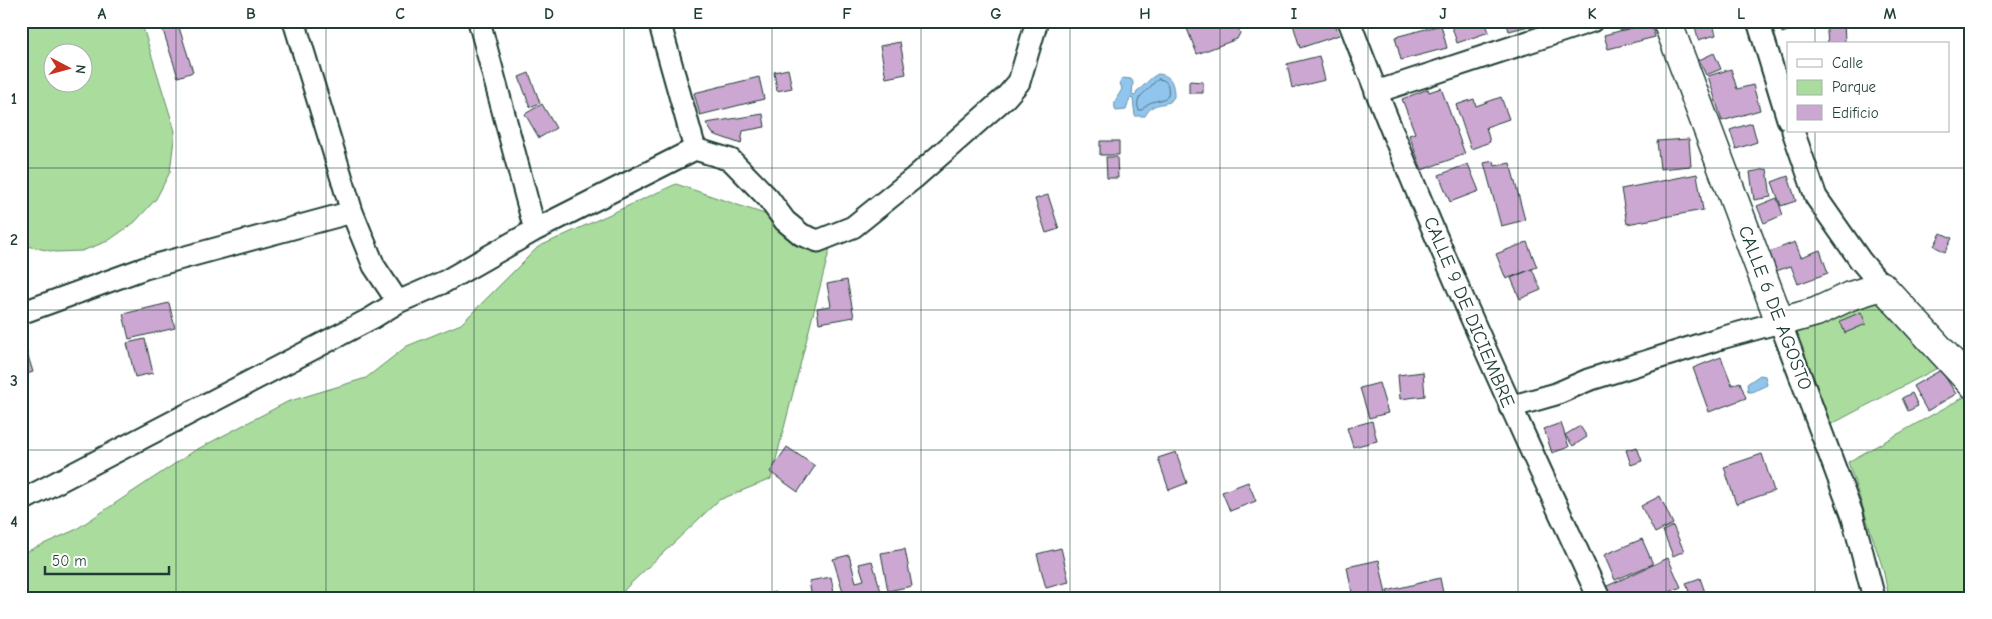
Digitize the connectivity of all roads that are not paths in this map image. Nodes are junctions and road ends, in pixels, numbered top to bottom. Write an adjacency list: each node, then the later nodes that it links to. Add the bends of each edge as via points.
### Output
1 (294, 21): 13 (street)
2 (478, 21): 14 (street)
3 (659, 21): 12 (street)
4 (1037, 21): 12 (street, via 1020,82 1006,97 853,228 818,241 802,235 785,221 732,160)
5 (1349, 21): 9 (street, CALLE 9 DE DICIEMBRE)
6 (1592, 21): 9 (street)
7 (1667, 21): 18 (main road, CALLE 6 DE AGOSTO)
8 (1758, 21): 10 (street)
9 (1376, 92): 20 (street, CALLE 9 DE DICIEMBRE)
10 (1787, 116)
11 (1793, 132): 15 (street, via 1816,197)
12 (695, 148): 14 (street)
13 (352, 212): 16 (street, via 374,266); 17 (street, via 146,268)
14 (535, 230): 16 (street, via 444,282)
15 (1882, 286): 18 (main road, via 1816,312); 19 (main road)
16 (398, 302): 21 (street)
17 (21, 313)
18 (1780, 322): 20 (street, via 1588,380); 23 (street, CALLE 6 DE AGOSTO, via 1852,514)
19 (1971, 383)
20 (1510, 408): 22 (street, CALLE 9 DE DICIEMBRE)
21 (21, 501)
22 (1600, 598)
23 (1874, 598)

